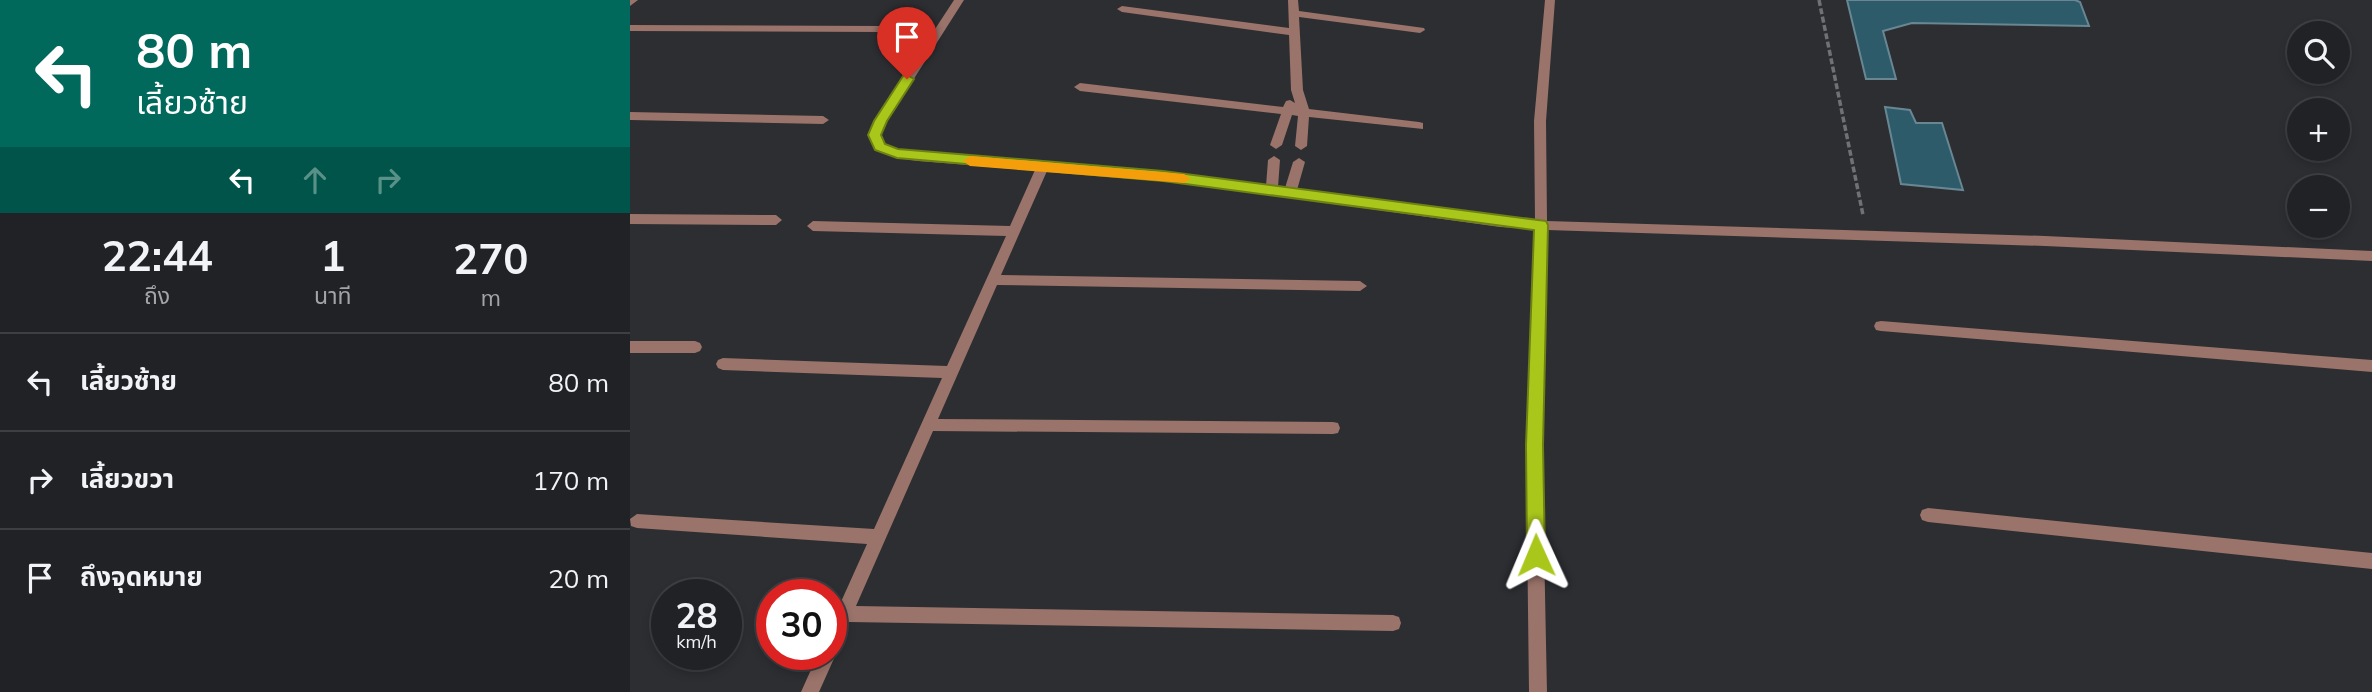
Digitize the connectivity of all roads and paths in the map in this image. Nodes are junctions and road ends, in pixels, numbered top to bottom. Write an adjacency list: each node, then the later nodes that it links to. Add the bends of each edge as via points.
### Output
1 (959, 0): 22 (street, via 881,121 875,135 879,147 918,157)
2 (1293, 0): 6 (street)
3 (1550, 0): 27 (street, via 1540,121)
4 (1819, 0): 30 (path)
5 (1122, 9): 10 (street)
6 (1293, 13): 9 (street); 10 (street)
7 (630, 28): 8 (street)
8 (883, 29)
9 (1420, 30)
10 (1293, 32): 12 (street)
11 (1080, 87): 13 (street)
12 (1297, 90): 13 (street); 14 (street)
13 (1286, 111): 14 (street); 18 (street)
14 (1304, 113): 17 (street); 19 (street)
15 (630, 117): 16 (street)
16 (823, 120)
17 (1419, 126)
18 (1276, 145)
19 (1301, 146)
20 (1274, 160): 23 (street)
21 (1298, 162): 24 (street)
22 (1043, 166): 23 (street); 29 (street)
23 (1272, 190): 24 (street)
24 (1290, 193): 27 (street)
25 (630, 219): 26 (street)
26 (776, 220)
27 (1541, 225): 30 (street); 51 (street, via 1534,445)
28 (813, 226): 29 (street)
29 (1014, 231): 32 (street)
30 (1867, 236): 31 (street)
31 (2372, 256)
32 (993, 280): 33 (street); 39 (street)
33 (1360, 286)
34 (1881, 326): 38 (street)
35 (695, 346): 36 (street)
36 (630, 347)
37 (723, 364): 39 (street)
38 (2372, 366)
39 (951, 372): 40 (street)
40 (928, 425): 41 (street); 44 (street)
41 (1333, 428)
42 (1928, 515): 45 (street)
43 (636, 521): 44 (street)
44 (878, 537): 46 (street)
45 (2372, 561)
46 (847, 609)
47 (847, 614): 48 (street)
48 (1392, 622)
49 (820, 670): 50 (street)
50 (810, 692)
51 (1538, 692)

